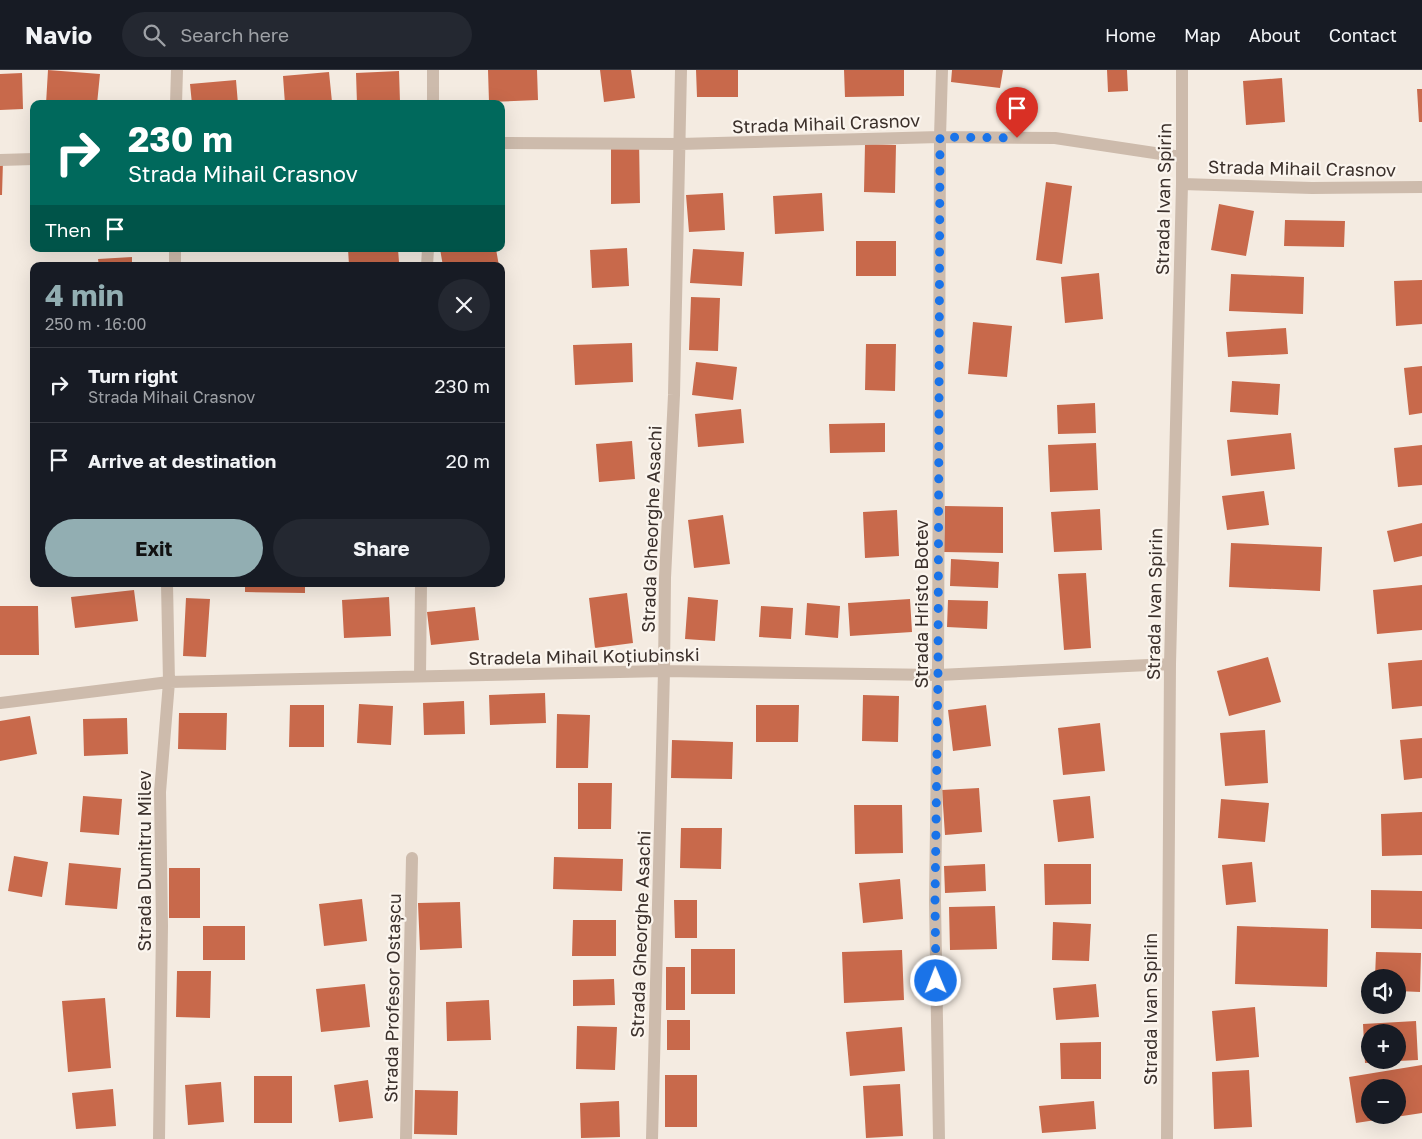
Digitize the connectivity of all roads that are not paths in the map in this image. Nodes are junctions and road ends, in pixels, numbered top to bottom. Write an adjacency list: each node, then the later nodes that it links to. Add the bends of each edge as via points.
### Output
1 (176, 70): 6 (street)
2 (433, 70): 7 (street)
3 (681, 70): 10 (street, Strada Gheorghe Asachi)
4 (942, 70): 8 (street, Strada Hristo Botev)
5 (1182, 70): 11 (street, Strada Ivan Spirin)
6 (176, 100)
7 (433, 100)
8 (940, 137): 10 (street, Strada Mihail Crasnov); 11 (street, Strada Mihail Crasnov, via 1055,138); 20 (street, Strada Hristo Botev)
9 (505, 143): 10 (street, Strada Mihail Crasnov)
10 (680, 144): 19 (street, Strada Gheorghe Asachi)
11 (1181, 157): 14 (street, Strada Ivan Spirin)
12 (0, 160): 13 (street)
13 (30, 160)
14 (1182, 184): 15 (street, Strada Mihail Crasnov); 18 (street, Strada Ivan Spirin)
15 (1422, 187)
16 (167, 587): 22 (street, Strada Dumitru Milev)
17 (421, 587): 21 (street)
18 (1170, 664): 20 (street, Stradela Mihail Koțiubinski); 29 (street, Strada Ivan Spirin)
19 (664, 671): 20 (street, Stradela Mihail Koțiubinski); 21 (street, Stradela Mihail Koțiubinski); 27 (street, Strada Gheorghe Asachi)
20 (938, 675): 28 (street, Strada Hristo Botev, via 935,902)
21 (420, 676): 22 (street, Stradela Mihail Koțiubinski)
22 (169, 682): 23 (street, Stradela Mihail Koțiubinski); 25 (street, Strada Dumitru Milev, via 160,792)
23 (0, 703)
24 (412, 858): 26 (street, Strada Profesor Ostașcu)
25 (159, 1139)
26 (406, 1139)
27 (652, 1139)
28 (939, 1139)
29 (1167, 1139)

